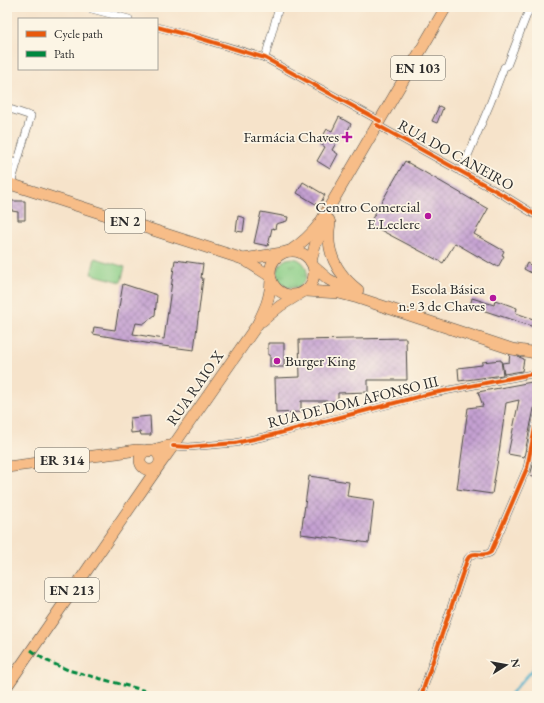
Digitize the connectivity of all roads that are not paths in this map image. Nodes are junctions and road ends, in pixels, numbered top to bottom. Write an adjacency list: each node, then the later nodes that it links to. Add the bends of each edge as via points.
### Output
1 (84, 7): 6 (street)
2 (279, 7): 8 (street)
3 (446, 7): 10 (main road, EN 103)
4 (450, 7): 10 (main road, EN 103, via 442,27)
5 (530, 7): 13 (street)
6 (124, 18)
7 (158, 27): 8 (street, RUA DO CANEIRO)
8 (265, 58): 10 (street, RUA DO CANEIRO)
9 (7, 108): 12 (street, via 31,116)
10 (380, 125): 13 (street, RUA DO CANEIRO); 15 (main road, EN 103); 17 (main road, EN 103, via 316,227 305,240)
11 (7, 160): 12 (street)
12 (17, 163): 14 (street)
13 (461, 172): 16 (street, RUA DO CANEIRO)
14 (9, 183): 18 (main road, EN 2)
15 (331, 216): 19 (main road, EN 103, via 315,245); 21 (main road, via 328,235 332,256 341,273)
16 (537, 216)
17 (286, 252): 18 (main road, EN 2); 19 (main road, EN 2, via 302,253); 20 (main road, via 273,263)
18 (242, 259): 20 (main road, EN 2)
19 (312, 265): 21 (main road, EN 2, via 340,286); 22 (main road, via 313,280)
20 (271, 278): 22 (main road, EN 2, via 274,286 285,294 291,296); 23 (main road, RUA RAIO X / EN 213, via 269,299)
21 (360, 292): 24 (main road, EN 2, via 514,342)
22 (302, 293): 23 (main road, RUA RAIO X / EN 213, via 280,306); 24 (main road, EN 2, via 339,293 512,349)
23 (257, 325): 27 (main road, RUA RAIO X / EN 213)
24 (534, 353)
25 (537, 373): 27 (street, RUA DE DOM AFONSO III, via 429,394 235,443)
26 (537, 418): 35 (street, via 527,468 492,552 485,555 474,554 467,560)
27 (173, 446): 28 (main road); 32 (main road, RUA RAIO X / EN 213)
28 (149, 451): 29 (main road, ER 314); 30 (main road, EN 213, via 142,456); 32 (main road, via 159,456)
29 (117, 453): 30 (main road, ER 314, via 135,459); 31 (main road, ER 314)
30 (141, 465): 32 (main road, via 147,470); 33 (main road, EN 213)
31 (7, 467)
32 (158, 467): 33 (main road, EN 213)
33 (138, 496): 34 (main road, EN 213)
34 (7, 686)
35 (421, 696)

